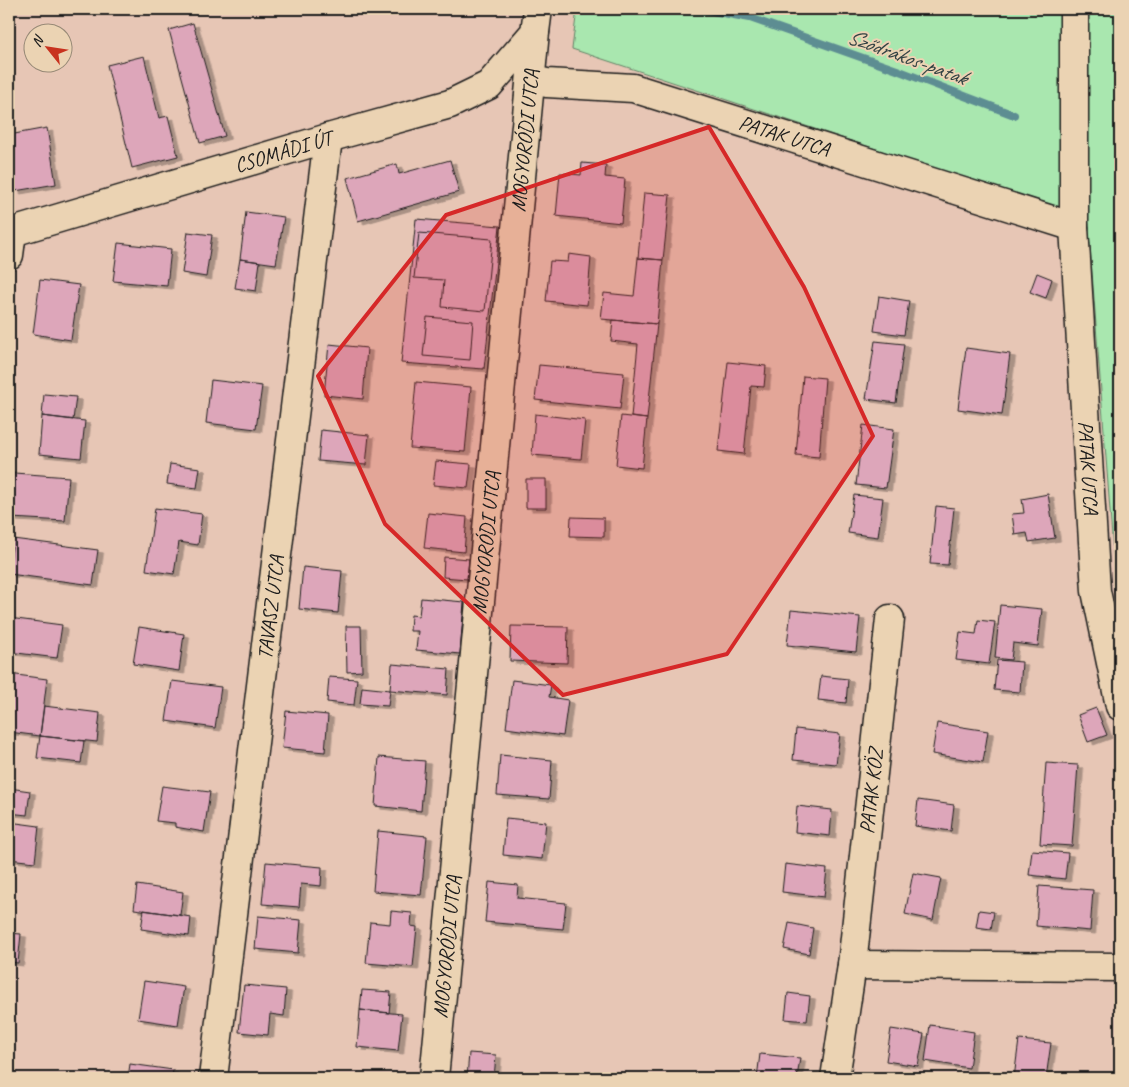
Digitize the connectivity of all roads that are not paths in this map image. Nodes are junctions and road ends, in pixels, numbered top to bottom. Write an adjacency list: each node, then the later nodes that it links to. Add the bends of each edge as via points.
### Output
1 (1074, 9): 6 (street, PATAK UTCA)
2 (536, 20): 3 (street, MOGYORÓDI UTCA); 4 (street, CSOMÁDI ÚT)
3 (531, 80): 4 (street, PATAK UTCA); 6 (street, PATAK UTCA, via 633,88); 13 (street, MOGYORÓDI UTCA)
4 (489, 85): 5 (street, CSOMÁDI ÚT, via 450,104)
5 (328, 138): 7 (street, CSOMÁDI ÚT); 12 (street, TAVASZ UTCA)
6 (1074, 227): 9 (street, PATAK UTCA, via 1096,591)
7 (10, 240)
8 (890, 619): 10 (street, PATAK KÖZ)
9 (1120, 706)
10 (852, 964): 11 (street); 14 (street, PATAK KÖZ)
11 (1120, 967)
12 (213, 1078)
13 (434, 1078)
14 (835, 1078)

